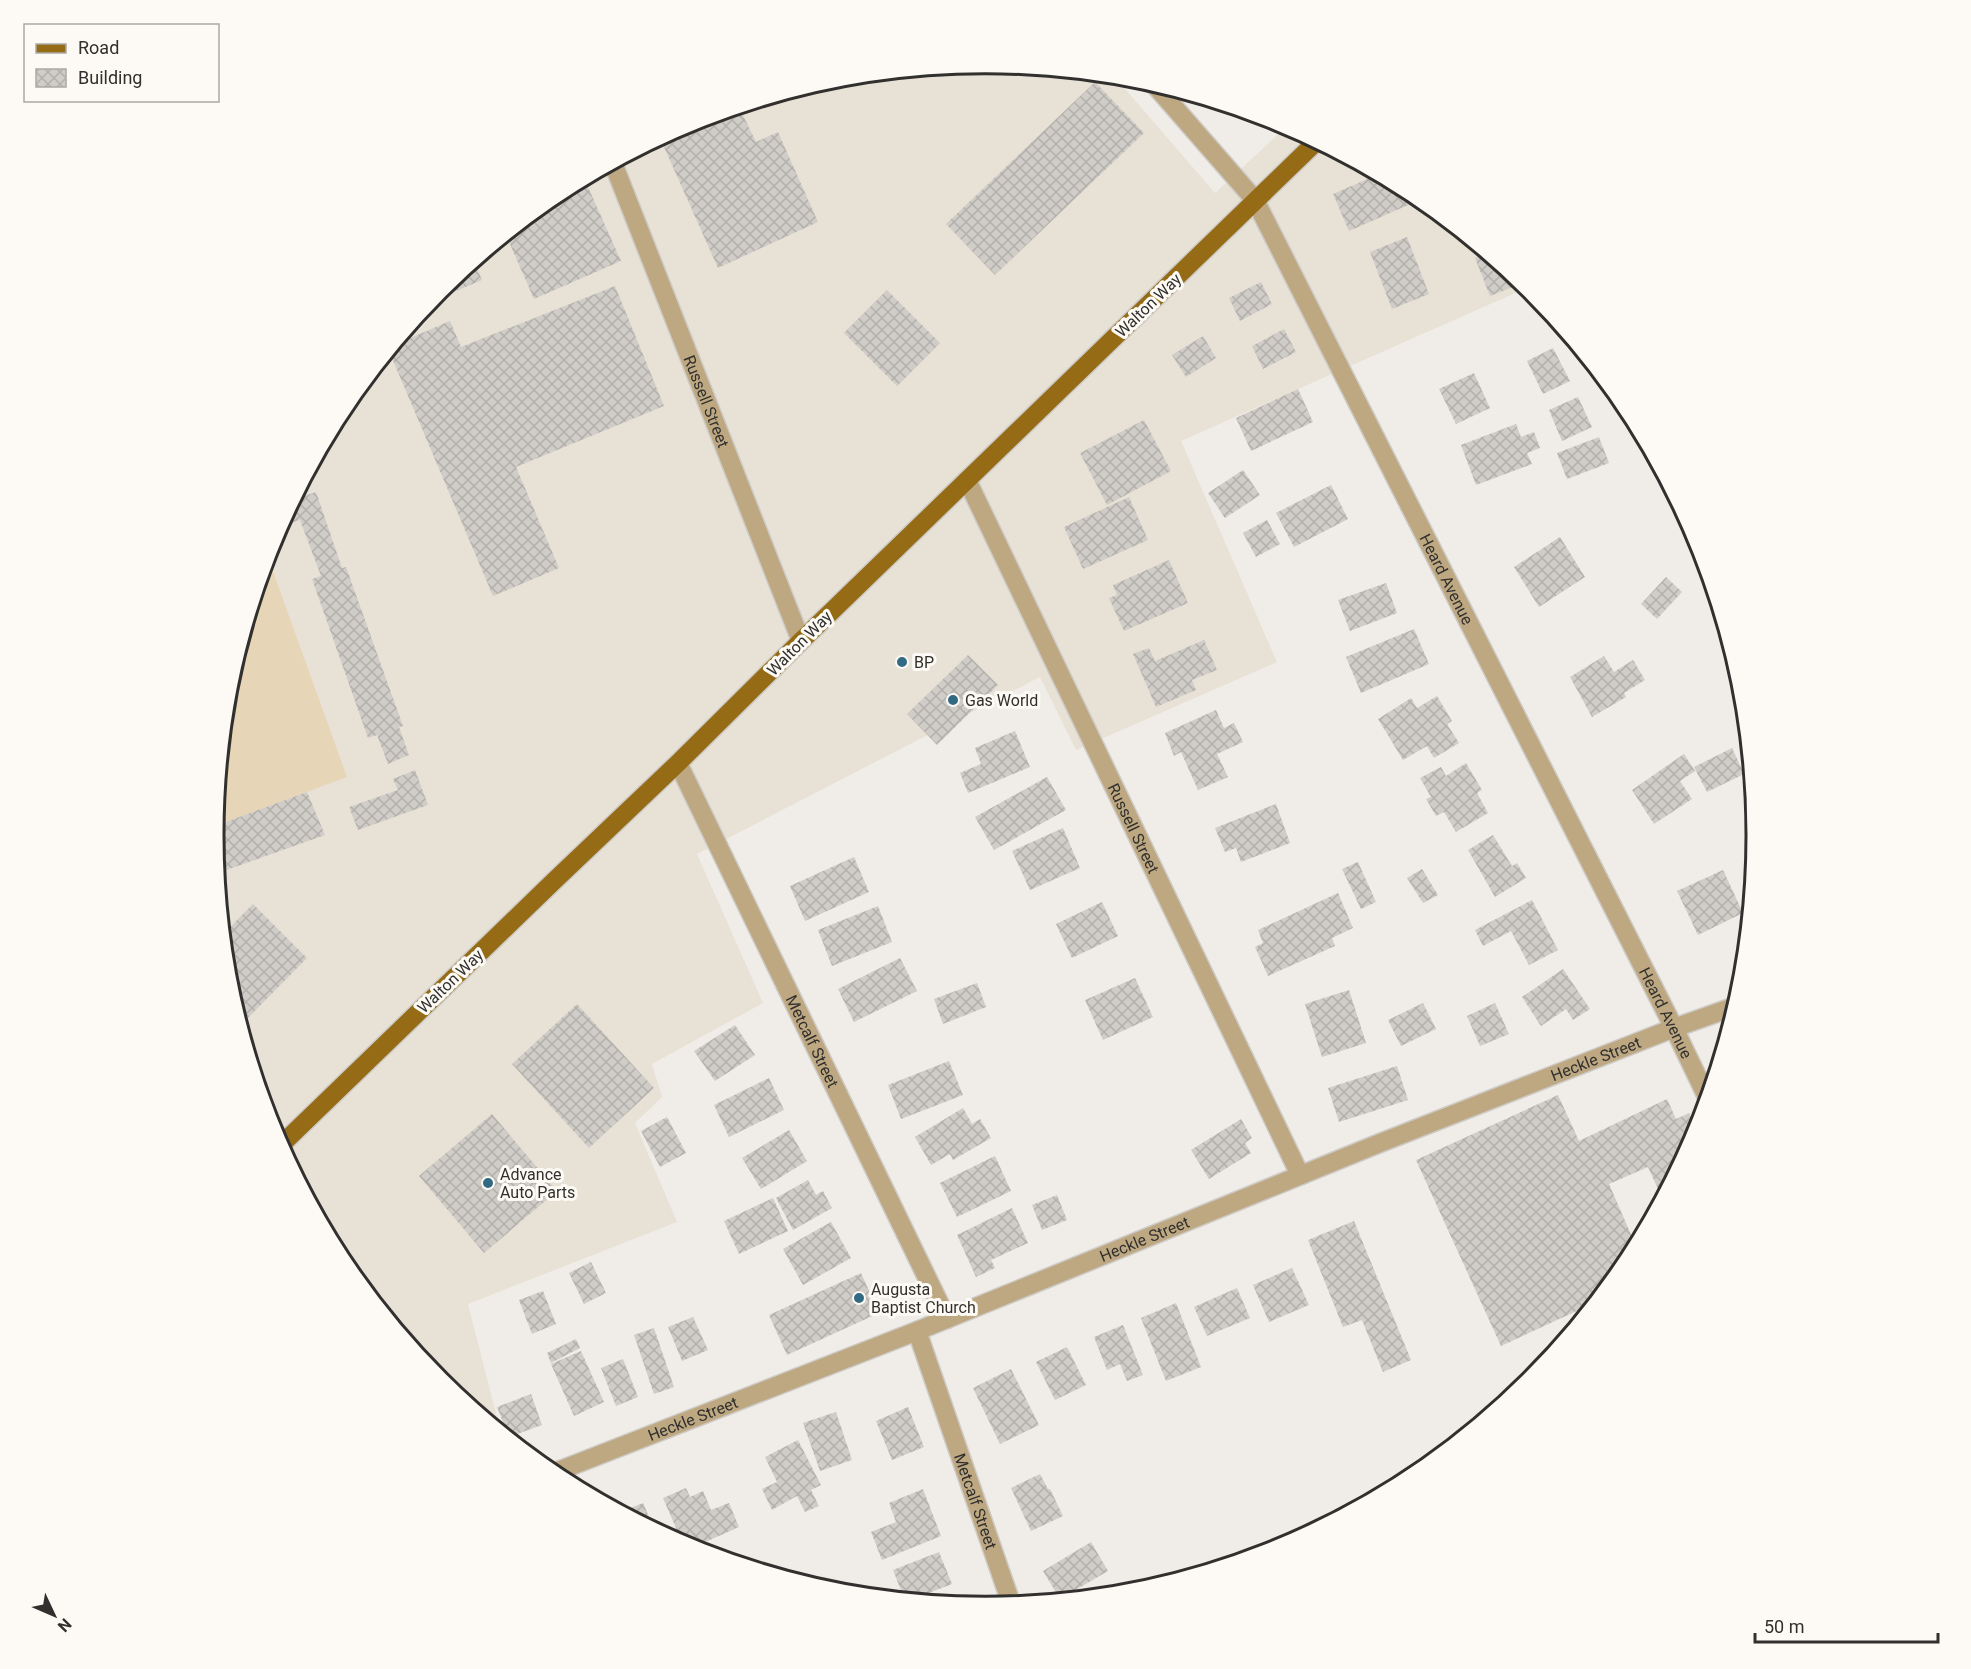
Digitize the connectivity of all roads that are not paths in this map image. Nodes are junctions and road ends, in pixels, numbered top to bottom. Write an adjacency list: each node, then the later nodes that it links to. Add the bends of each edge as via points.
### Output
1 (1163, 95): 4 (street, Heard Avenue)
2 (1311, 147): 4 (main road, Walton Way)
3 (616, 169): 6 (street, Russell Street)
4 (1255, 200): 5 (main road, Walton Way); 9 (street, Heard Avenue)
5 (967, 480): 6 (main road, Walton Way); 12 (street, Russell Street)
6 (801, 641): 7 (main road, Walton Way)
7 (678, 763): 11 (main road, Walton Way); 13 (street, Metcalf Street)
8 (1726, 1010): 9 (street, Heckle Street)
9 (1674, 1028): 10 (street, Heard Avenue); 12 (street, Heckle Street)
10 (1703, 1088)
11 (288, 1138)
12 (1300, 1175): 13 (street, Heckle Street)
13 (947, 1319): 14 (street, Heckle Street)
14 (917, 1331): 15 (street, Heckle Street); 16 (street, Metcalf Street)
15 (565, 1468)
16 (1008, 1595)

